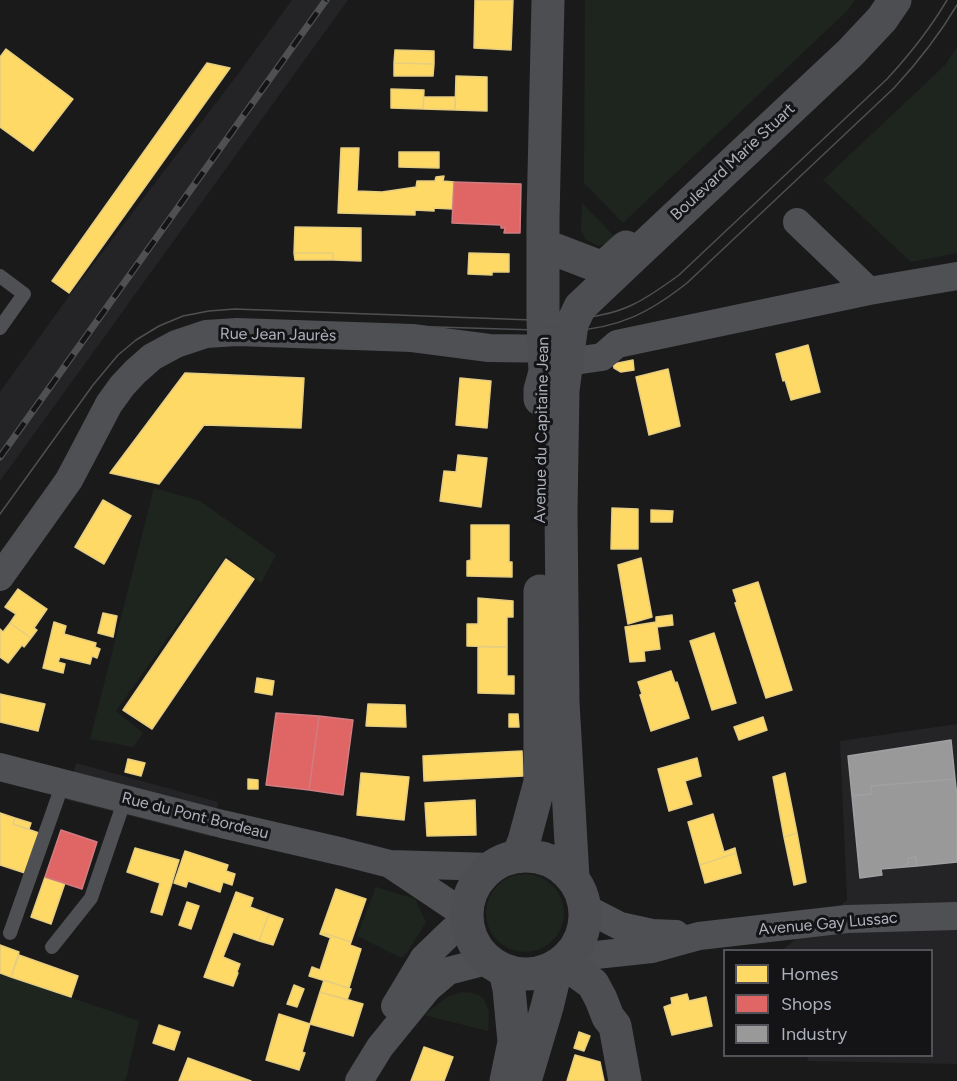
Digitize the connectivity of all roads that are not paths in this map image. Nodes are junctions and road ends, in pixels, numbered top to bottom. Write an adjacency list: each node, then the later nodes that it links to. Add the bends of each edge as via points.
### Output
1 (548, 0): 12 (main road, Avenue du Capitaine Jean, via 543,331)
2 (560, 0): 6 (main road, Avenue du Capitaine Jean)
3 (878, 0): 7 (main road, via 835,49)
4 (895, 0): 12 (main road, Boulevard Marie Stuart, via 850,53 580,308)
5 (796, 222): 10 (street)
6 (556, 250): 7 (main road); 12 (main road, Avenue du Capitaine Jean)
7 (603, 268): 12 (main road)
8 (0, 276): 11 (lane, via 24,294)
9 (957, 276): 10 (street, Rue Jean Jaurès)
10 (868, 291): 12 (street, Rue Jean Jaurès, via 617,344 602,357)
11 (0, 328)
12 (560, 338): 13 (street, Rue Jean Jaurès, via 489,348 412,338 237,332 207,334 176,344 152,357 122,386 69,480); 17 (main road, Avenue du Capitaine Jean, via 540,390 540,782 524,841); 19 (main road, Avenue du Capitaine Jean, via 563,702)
13 (0, 577)
14 (0, 767): 15 (street, Rue du Pont Bordeau)
15 (63, 783): 16 (street, Rue du Pont Bordeau); 23 (lane)
16 (125, 800): 18 (street, Rue du Pont Bordeau); 25 (lane, via 91,898)
17 (505, 861): 18 (street, Rue du Pont Bordeau); 19 (main road, via 539,857 558,864); 22 (main road, via 478,880)
18 (390, 864): 22 (street, Rue du Pont Bordeau)
19 (573, 878): 20 (main road)
20 (585, 908): 24 (street, Avenue Gay Lussac, via 620,926); 26 (main road, via 585,926 579,943)
21 (957, 916): 24 (street, Avenue Gay Lussac, via 847,919)
22 (466, 918): 27 (main road, via 477,949); 28 (street, via 424,958 390,1014)
23 (10, 933)
24 (699, 936): 26 (street, Avenue Gay Lussac, via 652,949)
25 (52, 947)
26 (562, 962): 27 (main road, via 531,975); 31 (main road); 32 (main road, via 593,984 601,999 615,1026)
27 (496, 966): 28 (street, via 448,971); 30 (main road, via 509,989 514,1042)
28 (380, 1047): 29 (street)
29 (359, 1081)
30 (506, 1081)
31 (525, 1081)
32 (625, 1081)

